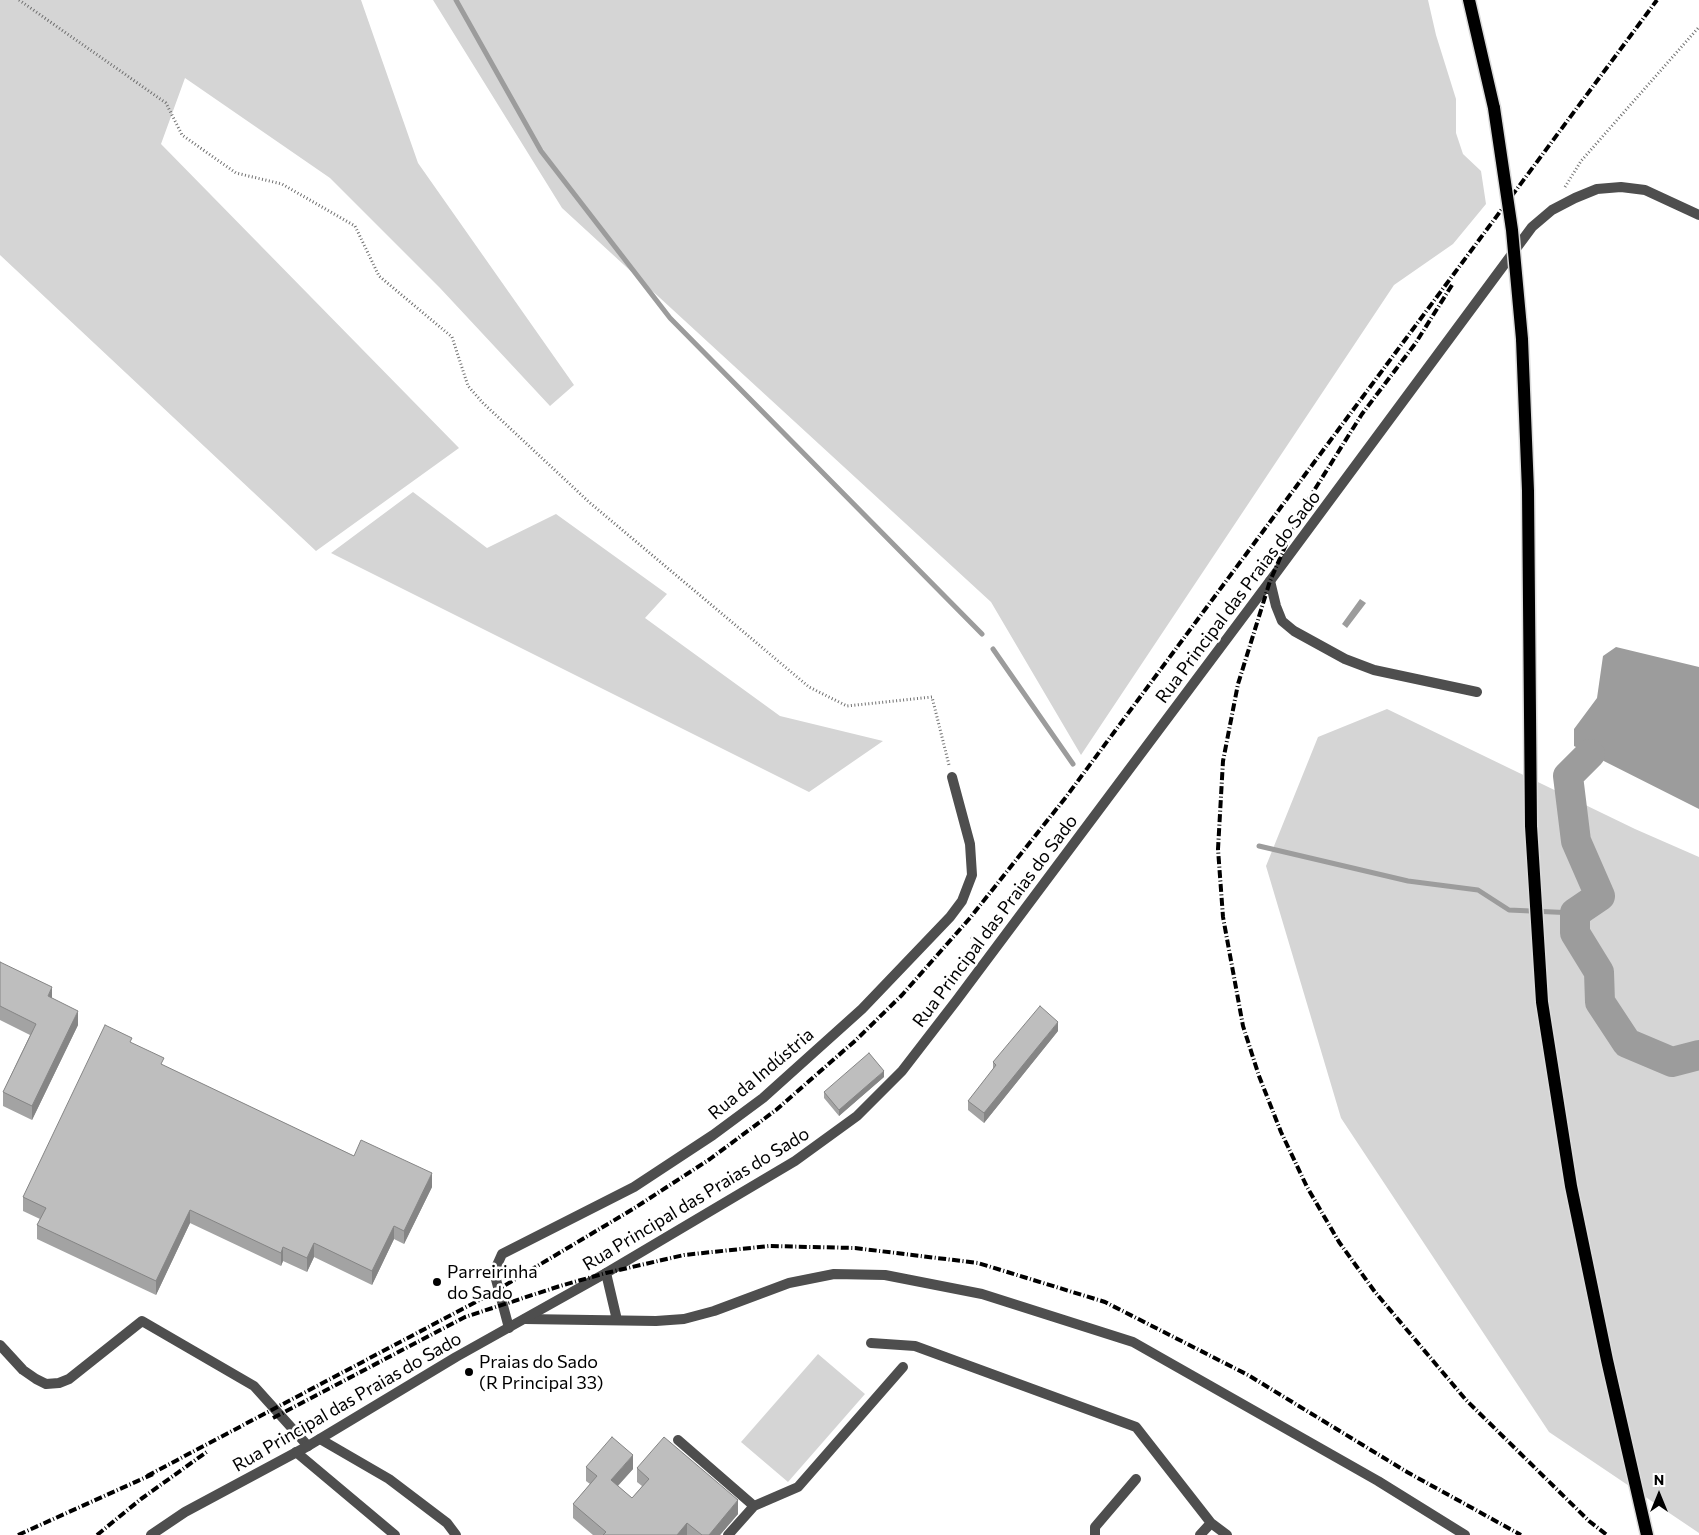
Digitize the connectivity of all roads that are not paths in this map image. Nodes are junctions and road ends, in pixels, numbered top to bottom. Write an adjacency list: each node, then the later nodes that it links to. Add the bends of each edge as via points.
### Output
1 (1469, 0): 28 (main road, bridge, via 1494,108 1512,230 1522,339 1531,826 1542,1002 1571,1186)
2 (1699, 215): 3 (street, Rua Principal das Praias do Sado, via 1645,190 1621,187 1597,189 1575,198 1552,210 1532,227)
3 (1270, 581): 4 (street, via 1282,621 1345,659 1374,670); 6 (street, Rua Principal das Praias do Sado, via 888,1086 856,1116 794,1161)
4 (1477, 692)
5 (952, 777): 9 (street, Rua da Indústria, via 970,844 972,875 962,901 950,917 862,1009 763,1098 634,1187 502,1254 494,1272)
6 (606, 1273): 7 (street, Rua Principal das Praias do Sado); 8 (street)
7 (526, 1318): 8 (street); 9 (street, Rua Principal das Praias do Sado)
8 (618, 1320): 27 (street, via 684,1319 789,1283 834,1274 885,1275 982,1294 1133,1342 1378,1480)
9 (508, 1328): 13 (street, Rua Principal das Praias do Sado)
10 (871, 1343): 19 (street, via 915,1346 1136,1427)
11 (0, 1345): 15 (street, via 36,1379 46,1384 59,1383 69,1379 142,1320 254,1386)
12 (903, 1367): 18 (street, via 798,1487)
13 (320, 1439): 15 (street, Rua Principal das Praias do Sado); 22 (street, via 389,1479 446,1523)
14 (678, 1440): 18 (street)
15 (308, 1446): 16 (street, Rua Principal das Praias do Sado)
16 (296, 1452): 20 (street, Rua Principal das Praias do Sado, via 185,1512); 21 (street)
17 (1136, 1479): 24 (street, via 1095,1527)
18 (754, 1506): 23 (street)
19 (1211, 1523): 25 (street); 26 (street)
20 (151, 1535)
21 (394, 1535)
22 (456, 1535)
23 (728, 1535)
24 (1096, 1535)
25 (1200, 1535)
26 (1227, 1535)
27 (1465, 1535)
28 (1647, 1535)

